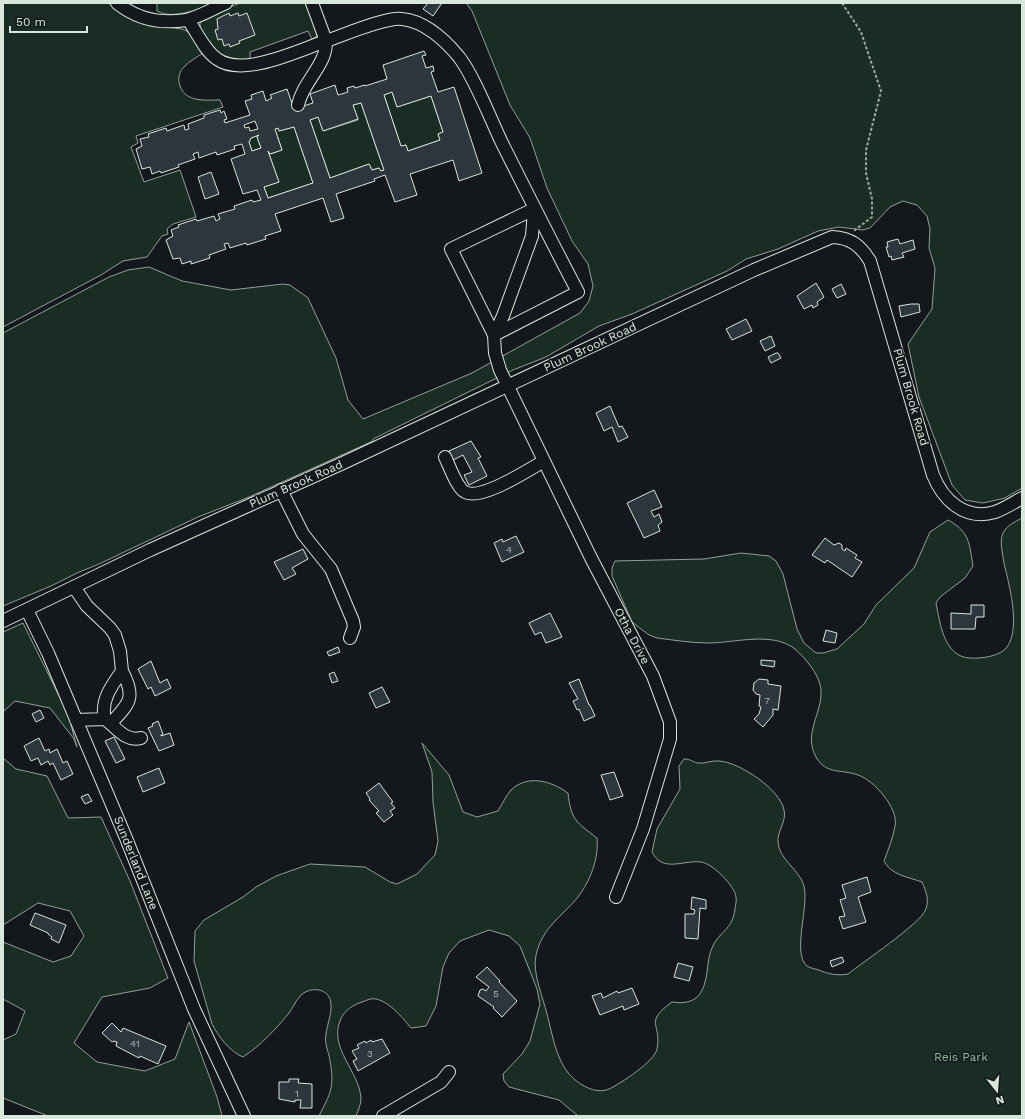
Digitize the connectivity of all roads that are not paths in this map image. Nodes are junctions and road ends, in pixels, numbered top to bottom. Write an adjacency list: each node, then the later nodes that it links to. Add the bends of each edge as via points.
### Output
1 (117, 3): 4 (street, via 139,18)
2 (226, 3): 4 (street)
3 (312, 3): 5 (street)
4 (188, 20): 5 (street, via 216,59 226,65 250,66)
5 (326, 40): 6 (street, via 321,63 299,96); 7 (street, via 389,20 402,19 439,35 460,58)
6 (298, 104)
7 (534, 209): 8 (street, via 532,236); 8 (street, via 451,249); 8 (street, via 578,292)
8 (494, 335): 9 (street, Otha Drive, via 497,359)
9 (507, 386): 11 (street, Otha Drive); 12 (street, Plum Brook Road); 13 (street, Plum Brook Road, via 781,258 832,237 844,238 854,242 870,261 938,487 946,499 969,513 981,514 994,512)
10 (445, 457): 11 (street, via 461,489 473,494 496,488)
11 (544, 462): 22 (street, Otha Drive, via 653,676 670,722 670,739 643,829)
12 (281, 490): 14 (street, Plum Brook Road); 17 (street, via 303,534 331,569 353,621 354,627)
13 (1022, 498)
14 (74, 587): 15 (street, Plum Brook Road); 18 (street, via 87,606 115,635)
15 (27, 610): 16 (street, Plum Brook Road); 19 (street, Sunderland Lane)
16 (3, 621)
17 (350, 638)
18 (122, 671): 20 (street, via 107,694 103,713); 20 (street, via 131,694 129,701)
19 (76, 720): 20 (street); 24 (street, Sunderland Lane, via 194,1009)
20 (108, 721): 21 (street, via 127,738)
21 (141, 738)
22 (616, 897)
23 (449, 1072): 25 (street, via 440,1082)
24 (244, 1116)
25 (383, 1116)

